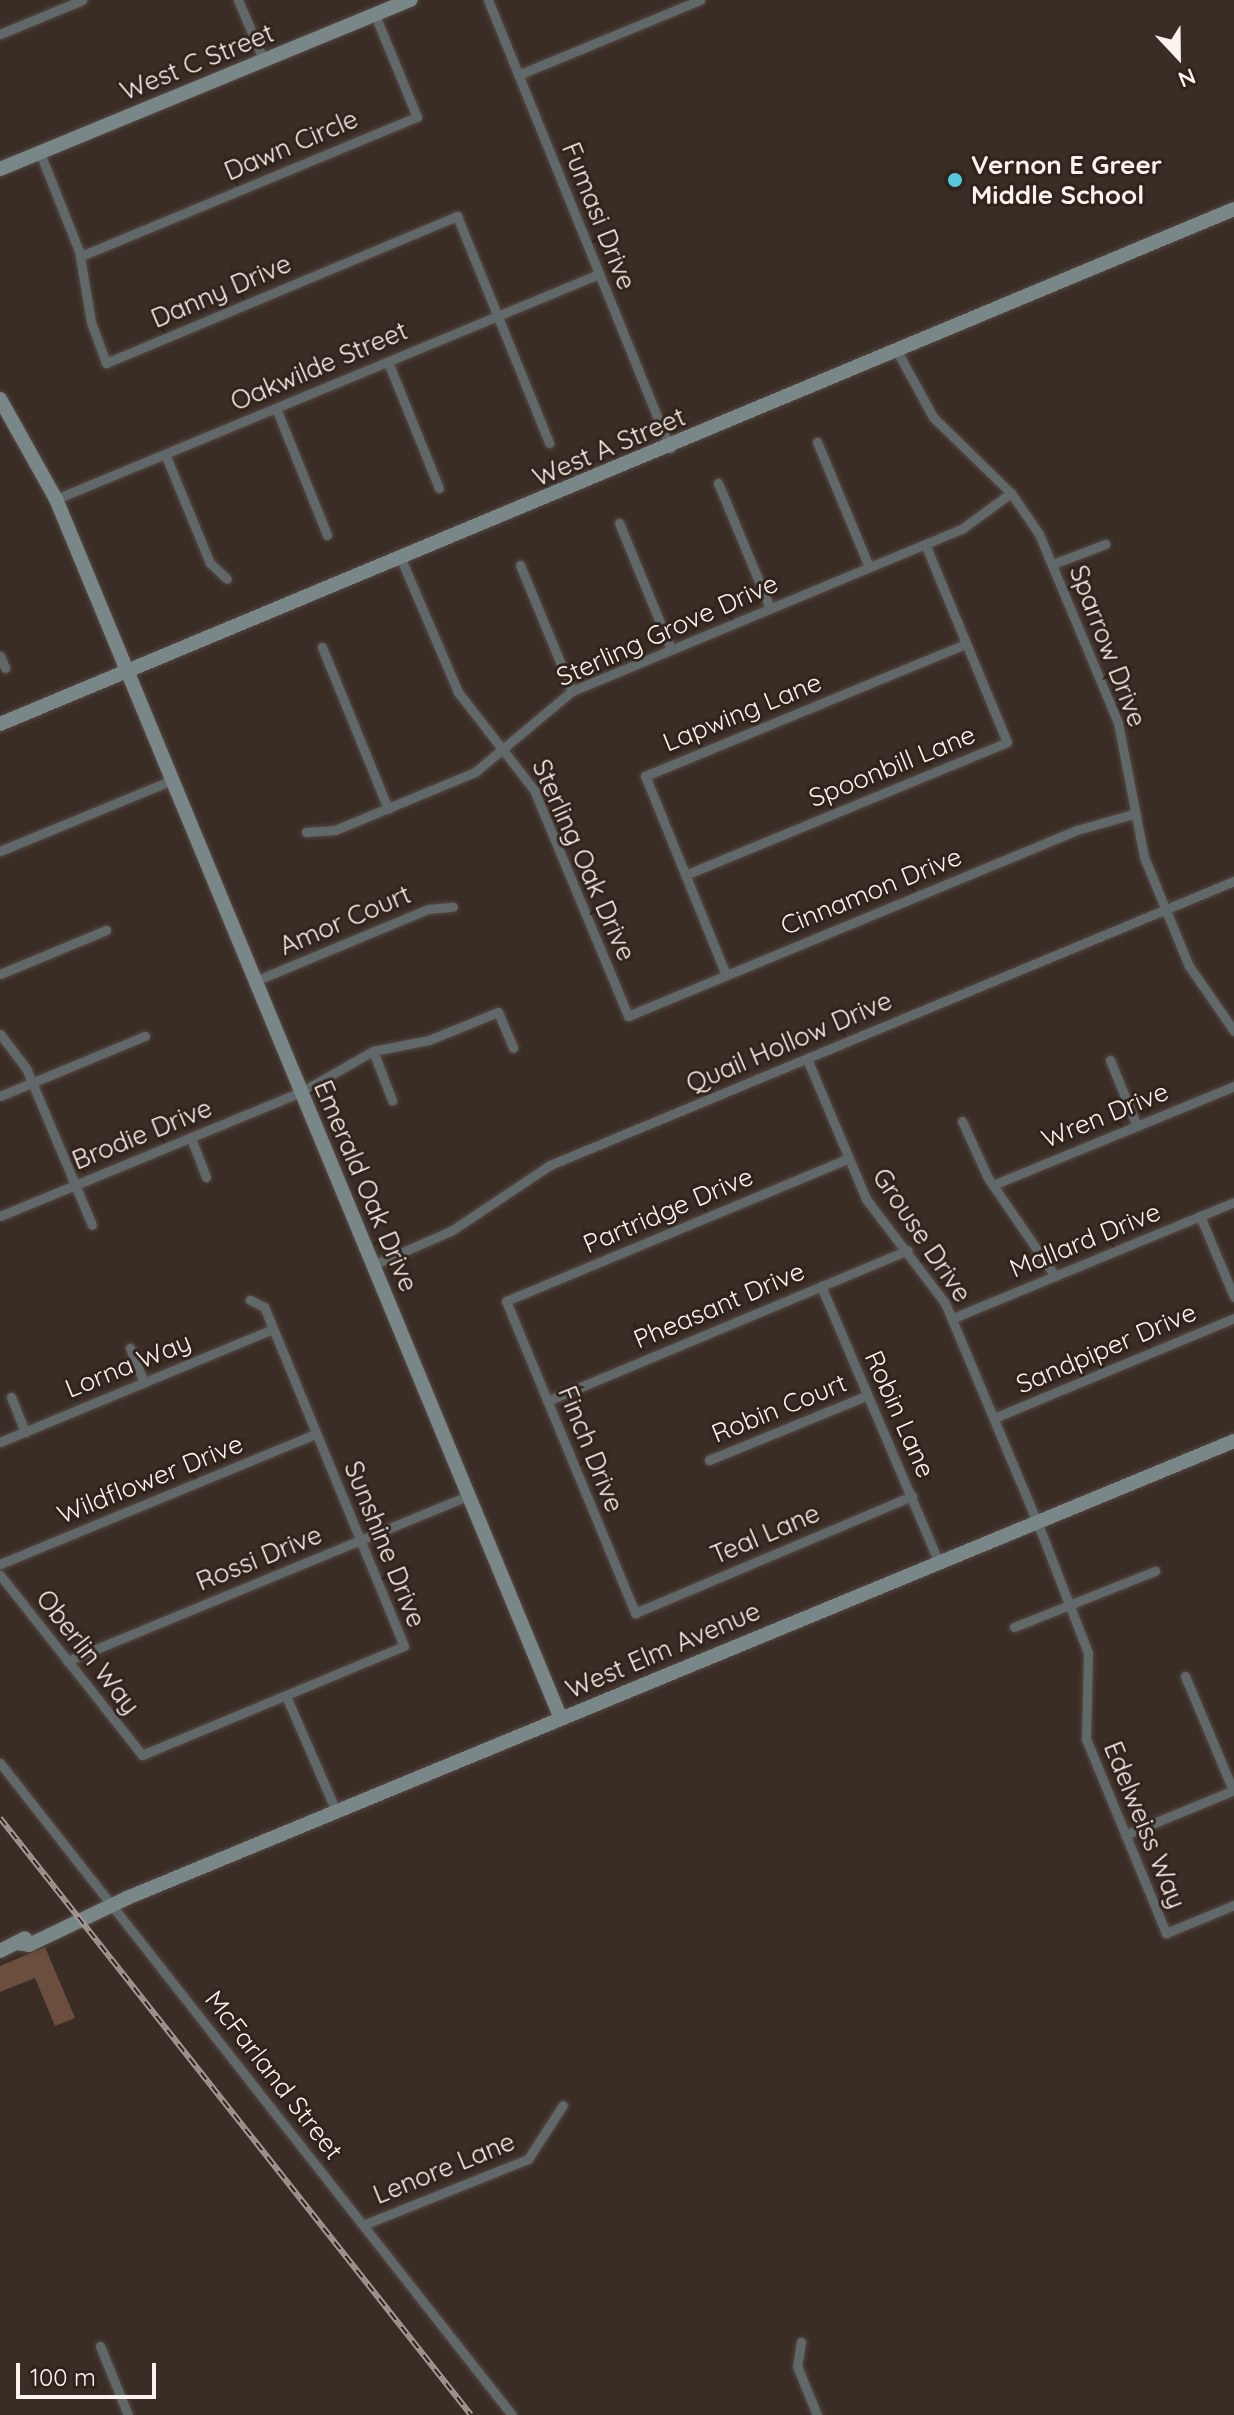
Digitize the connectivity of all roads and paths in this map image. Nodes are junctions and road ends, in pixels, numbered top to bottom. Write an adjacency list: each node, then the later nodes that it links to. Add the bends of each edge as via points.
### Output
1 (82, 0): 7 (street)
2 (238, 0): 8 (street)
3 (411, 0): 6 (street, West C Street)
4 (488, 0): 9 (street, Fumasi Drive)
5 (700, 0): 9 (street)
6 (375, 15): 8 (street, West C Street); 13 (street, Dawn Circle, via 417,117)
7 (0, 34)
8 (264, 61): 10 (street, West C Street)
9 (518, 75): 14 (street, Fumasi Drive)
10 (40, 153): 11 (street, West C Street); 13 (street, Danny Drive)
11 (0, 169)
12 (1234, 209): 16 (street, West A Street)
13 (81, 256): 15 (street, Danny Drive, via 91,322 106,363 457,216)
14 (599, 274): 15 (street, Oakwilde Street); 22 (street, Fumasi Drive)
15 (498, 316): 17 (street, Oakwilde Street); 21 (street)
16 (898, 353): 22 (street, West A Street); 26 (street, Sparrow Drive, via 933,417)
17 (388, 362): 19 (street, Oakwilde Street); 25 (street)
18 (1, 402): 27 (street, Emerald Oak Drive)
19 (276, 408): 23 (street, Oakwilde Street); 29 (street)
20 (817, 442): 35 (street)
21 (549, 443)
22 (670, 448): 32 (street, West A Street)
23 (165, 454): 27 (street, Oakwilde Street); 36 (street, via 210,563)
24 (718, 483): 37 (street)
25 (439, 488)
26 (1011, 493): 30 (street, Sterling Grove Drive, via 978,520); 33 (street, Sparrow Drive)
27 (56, 499): 43 (street, Emerald Oak Drive)
28 (619, 523): 40 (street)
29 (327, 535)
30 (925, 544): 35 (street, Sterling Grove Drive); 38 (street, Spoonbill Lane)
31 (1105, 544): 33 (street)
32 (401, 559): 43 (street, West A Street); 46 (street, Sterling Oak Drive, via 458,692)
33 (1053, 564): 49 (street, Sparrow Drive, via 1118,723)
34 (520, 565): 44 (street)
35 (869, 567): 37 (street, Sterling Grove Drive)
36 (227, 579)
37 (770, 608): 40 (street, Sterling Grove Drive)
38 (966, 644): 52 (street, Lapwing Lane, via 645,776); 52 (street, Spoonbill Lane, via 1007,742)
39 (322, 647): 48 (street)
40 (671, 649): 44 (street, Sterling Grove Drive)
41 (0, 656): 42 (street)
42 (5, 668)
43 (127, 671): 45 (street, West A Street); 47 (street, Emerald Oak Drive)
44 (572, 691): 46 (street, Sterling Grove Drive)
45 (0, 724)
46 (507, 750): 48 (street, Sterling Grove Drive, via 475,772); 60 (street, Sterling Oak Drive, via 534,790)
47 (172, 780): 51 (street); 59 (street, Emerald Oak Drive)
48 (388, 809): 50 (street, Sterling Grove Drive, via 335,830)
49 (1133, 814): 55 (street, Sparrow Drive); 58 (street, Cinnamon Drive, via 1077,830)
50 (306, 832)
51 (0, 851)
52 (685, 875): 58 (street, Lapwing Lane)
53 (1234, 881): 55 (street, Quail Hollow Drive)
54 (453, 907): 59 (street, Amor Court, via 428,909)
55 (1166, 910): 61 (street, Sparrow Drive, via 1201,987); 66 (street, Quail Hollow Drive)
56 (106, 930): 57 (street)
57 (0, 974)
58 (726, 975): 60 (street, Cinnamon Drive)
59 (255, 981): 70 (street, Emerald Oak Drive)
60 (628, 1016)
61 (1234, 1031)
62 (0, 1034): 68 (street)
63 (145, 1036): 68 (street)
64 (513, 1048): 65 (street, Brodie Drive, via 498,1012 429,1040)
65 (373, 1051): 70 (street, Brodie Drive); 72 (street)
66 (807, 1059): 76 (street, Grouse Drive); 85 (street, Quail Hollow Drive, via 536,1171 451,1231)
67 (1110, 1060): 74 (street)
68 (33, 1082): 71 (street); 78 (street)
69 (1234, 1086): 74 (street, Wren Drive)
70 (301, 1092): 75 (street, Brodie Drive); 85 (street, Emerald Oak Drive)
71 (0, 1096)
72 (392, 1100)
73 (962, 1121): 79 (street)
74 (1137, 1126): 79 (street, Wren Drive)
75 (191, 1138): 77 (street); 78 (street, Brodie Drive)
76 (847, 1159): 84 (street, Grouse Drive, via 866,1199); 90 (street, Partridge Drive)
77 (206, 1177)
78 (76, 1185): 81 (street, Brodie Drive); 83 (street)
79 (993, 1185): 86 (street)
80 (1234, 1202): 82 (street, Mallard Drive)
81 (0, 1216)
82 (1200, 1216): 86 (street, Mallard Drive); 88 (street)
83 (92, 1225)
84 (908, 1250): 87 (street, Pheasant Drive); 91 (street, Grouse Drive)
85 (373, 1265): 105 (street, Emerald Oak Drive)
86 (1055, 1276): 91 (street, Mallard Drive)
87 (821, 1286): 96 (street, Robin Lane); 98 (street, Pheasant Drive)
88 (1234, 1297)
89 (250, 1300): 93 (street, Sunshine Drive, via 264,1307)
90 (506, 1301): 98 (street, Finch Drive)
91 (953, 1318): 99 (street, Grouse Drive)
92 (1234, 1318): 99 (street, Sandpiper Drive)
93 (273, 1329): 95 (street, Lorna Way); 101 (street, Sunshine Drive)
94 (130, 1348): 95 (street)
95 (144, 1382): 100 (street, Lorna Way)
96 (866, 1396): 104 (street, Robin Court); 106 (street, Robin Lane)
97 (11, 1397): 100 (street)
98 (547, 1401): 114 (street, Finch Drive)
99 (994, 1418): 107 (street, Grouse Drive)
100 (25, 1432): 103 (street, Lorna Way)
101 (316, 1434): 108 (street, Sunshine Drive); 110 (street, Wildflower Drive)
102 (1234, 1441): 107 (street, West Elm Avenue)
103 (0, 1442)
104 (709, 1460)
105 (468, 1496): 108 (street, Rossi Drive); 119 (street, Emerald Oak Drive)
106 (912, 1496): 109 (street, Robin Lane); 114 (street, Teal Lane)
107 (1038, 1524): 109 (street, West Elm Avenue); 113 (street, Edelweiss Way)
108 (360, 1540): 116 (street, Rossi Drive); 118 (street, Sunshine Drive, via 404,1646)
109 (938, 1560): 119 (street, West Elm Avenue)
110 (0, 1564)
111 (1155, 1571): 113 (street)
112 (0, 1575): 116 (street, Oberlin Way)
113 (1070, 1606): 115 (street); 124 (street, Edelweiss Way, via 1088,1653 1086,1739)
114 (635, 1613)
115 (1014, 1627)
116 (67, 1661): 120 (street, Oberlin Way)
117 (1185, 1676): 122 (street)
118 (286, 1696): 120 (street, Sunshine Drive); 123 (street)
119 (561, 1719): 123 (street, West Elm Avenue)
120 (142, 1755)
121 (0, 1763): 125 (street, McFarland Street)
122 (1234, 1790): 124 (street)
123 (336, 1811): 125 (street, West Elm Avenue)
124 (1125, 1835): 126 (street, Edelweiss Way, via 1166,1933)
125 (112, 1905): 127 (street, West Elm Avenue); 129 (street, McFarland Street)
126 (1234, 1905)
127 (0, 1951)
128 (563, 2105): 129 (street, Lenore Lane, via 528,2159)
129 (363, 2225): 133 (street, McFarland Street)
130 (801, 2342): 134 (street, via 797,2366)
131 (100, 2346): 132 (street)
132 (128, 2415)
133 (512, 2415)
134 (817, 2415)

